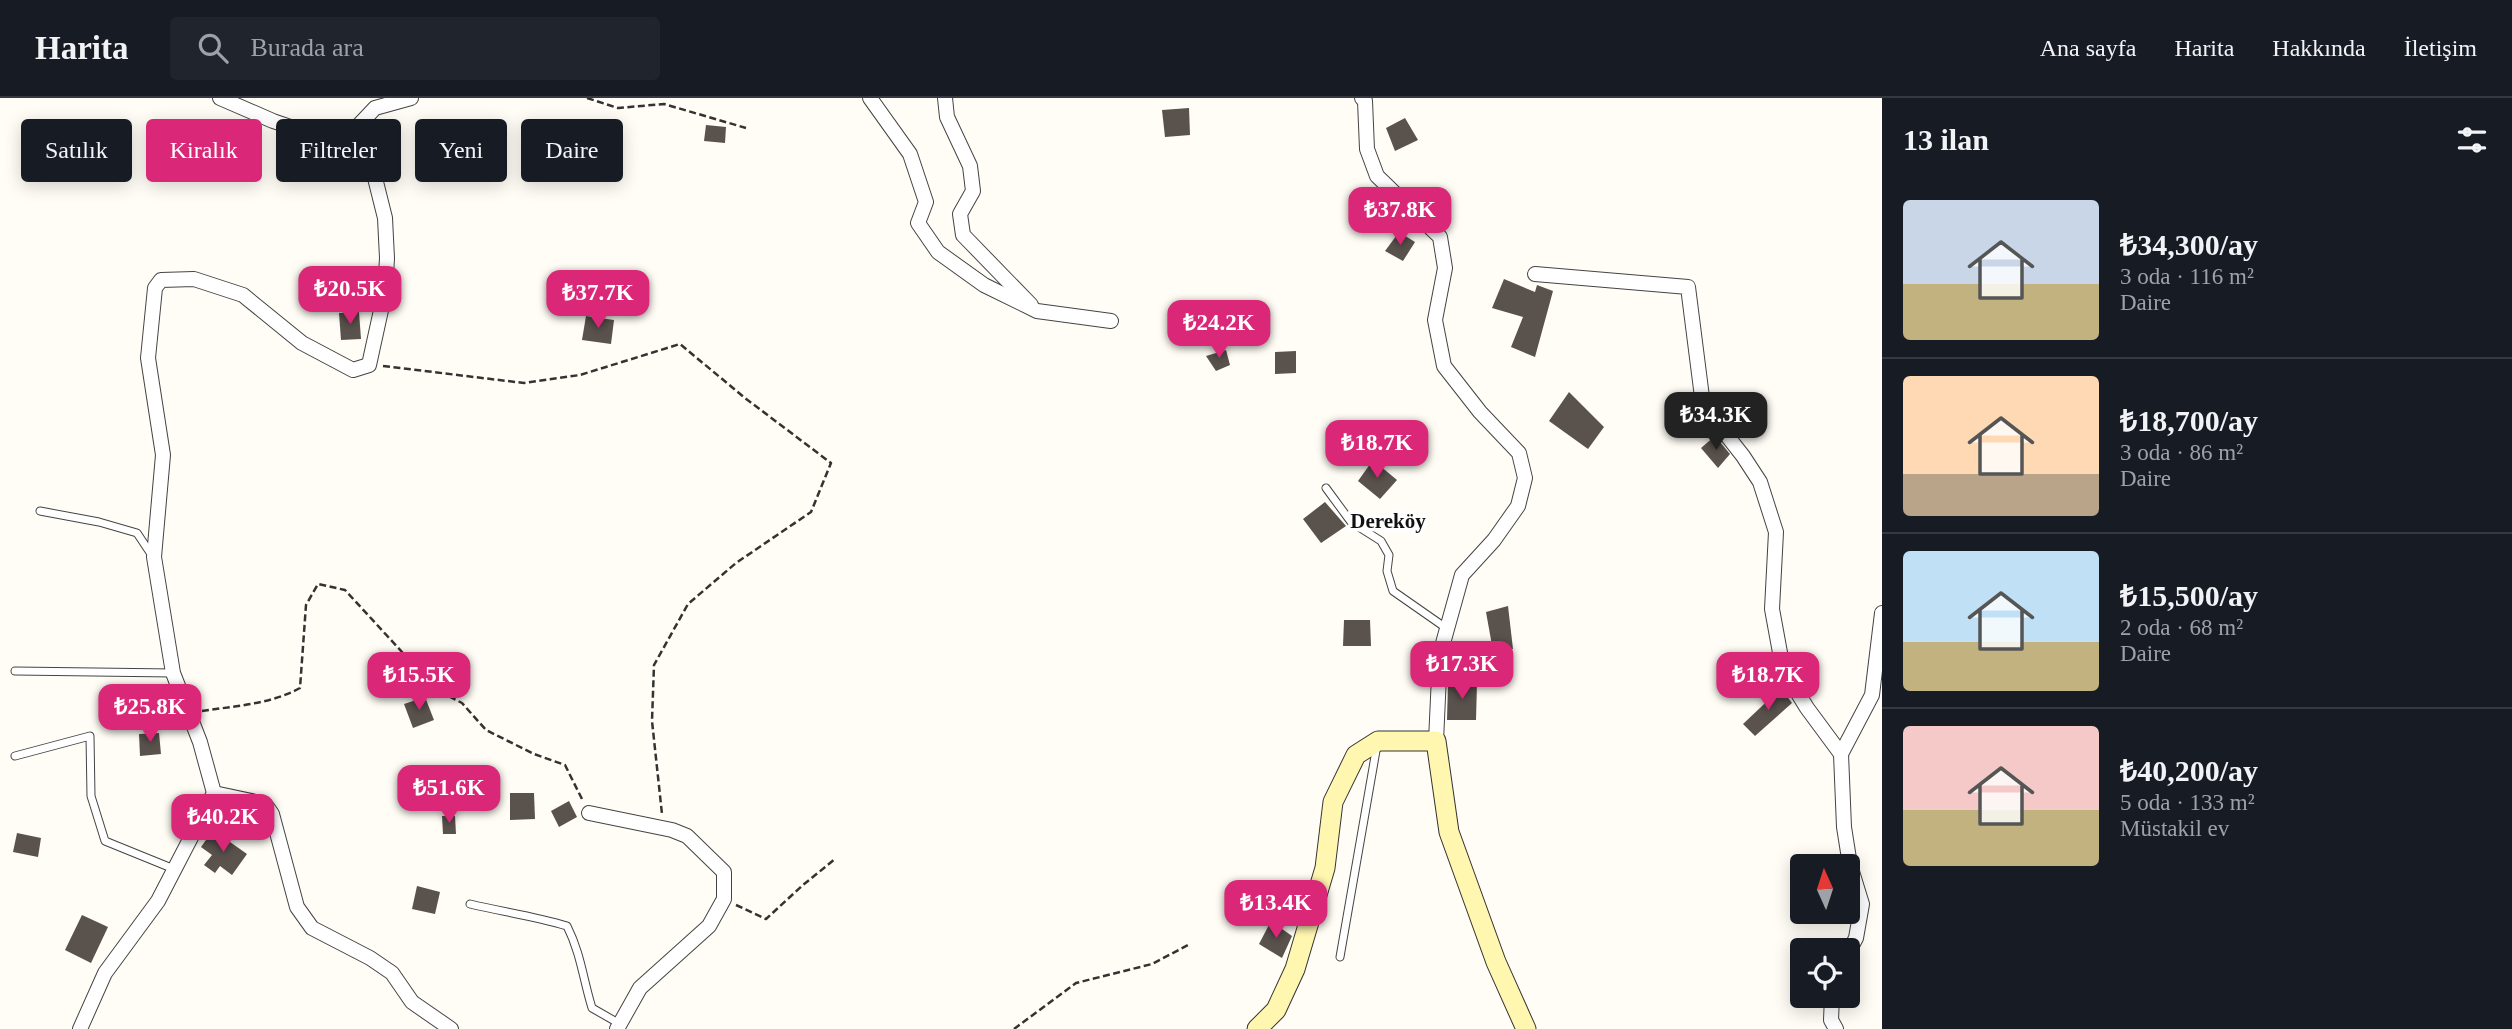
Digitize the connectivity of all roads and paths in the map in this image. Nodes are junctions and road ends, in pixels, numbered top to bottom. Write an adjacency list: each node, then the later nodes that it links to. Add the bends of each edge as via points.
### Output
1 (220, 98): 8 (street)
2 (411, 98): 7 (street, via 374,108)
3 (587, 98): 9 (path, via 618,108 664,104)
4 (870, 98): 12 (street, via 911,154 926,202 918,223 938,253 984,285)
5 (945, 98): 12 (street, via 947,117 970,166 973,191 960,214 963,236)
6 (1362, 98): 19 (street, via 1367,149 1377,176 1440,237 1445,268 1435,320 1444,366 1519,453 1525,478 1518,506 1462,575)
7 (364, 119)
8 (276, 122)
9 (746, 128)
10 (376, 182): 14 (street, via 385,218 387,258 385,292)
11 (1535, 274): 25 (street, via 1688,287 1703,405 1760,482 1776,531 1772,609 1783,669)
12 (1037, 311): 13 (street)
13 (1111, 321)
14 (369, 365): 17 (street, via 353,370 302,343 243,295 194,279 161,280 155,288 148,358 163,455); 29 (path, via 524,383 580,375 680,344 831,463 811,512 736,563 688,604 654,665 652,721)
15 (1326, 488): 19 (lane, via 1351,522 1381,541 1389,555 1387,571 1393,591)
16 (40, 511): 17 (lane, via 137,533)
17 (154, 557): 21 (street)
18 (1882, 613): 25 (street, via 1872,695)
19 (1447, 629): 24 (street, via 1440,654)
20 (15, 671): 21 (lane)
21 (173, 673): 22 (street)
22 (188, 713): 27 (street); 28 (path, via 249,705 300,688 306,605 318,584 345,590 402,652 417,680 462,703 486,730 565,765)
23 (1378, 741): 24 (street); 36 (lane); 42 (street, via 1356,755 1333,802 1325,869 1295,969 1276,1010)
24 (1436, 741): 43 (street, via 1449,832 1496,962)
25 (1841, 754): 34 (street, via 1844,827 1862,904)
26 (15, 756): 31 (lane, via 90,736 91,796 105,841)
27 (214, 793): 31 (street); 40 (street, via 265,804 272,814 297,907 312,928 392,973 412,1002)
28 (589, 813): 29 (street)
29 (664, 829): 32 (street, via 687,836 724,872)
30 (835, 859): 32 (path, via 766,919)
31 (174, 869): 39 (street, via 158,901 105,973)
32 (724, 900): 38 (street, via 709,926 640,989)
33 (470, 904): 38 (lane, via 567,926 579,950 592,1008)
34 (1856, 938)
35 (1189, 944): 41 (path, via 1153,964 1076,983)
36 (1340, 957)
37 (1832, 1008): 44 (street)
38 (618, 1026)
39 (80, 1029)
40 (451, 1029)
41 (1014, 1029)
42 (1257, 1029)
43 (1527, 1029)
44 (1836, 1029)

